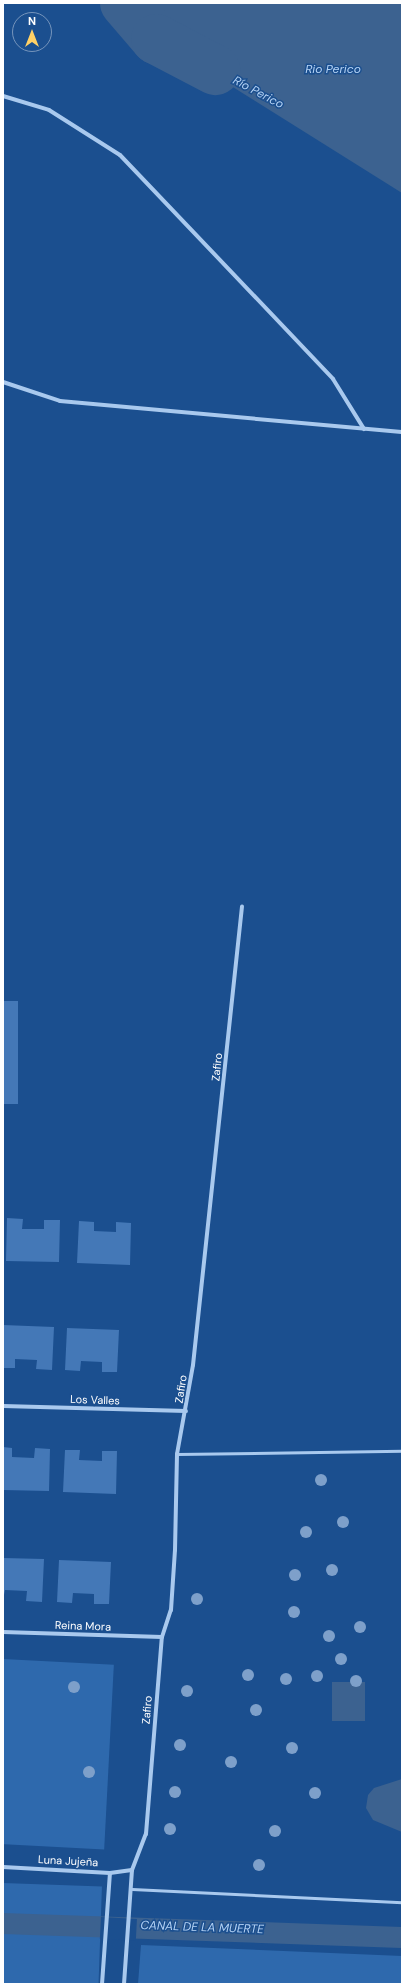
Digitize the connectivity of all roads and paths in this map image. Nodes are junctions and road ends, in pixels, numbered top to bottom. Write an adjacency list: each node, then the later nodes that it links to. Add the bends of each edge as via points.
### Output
1 (3, 96): 3 (street, via 49,110 120,155 333,379)
2 (3, 382): 3 (street, via 60,401)
3 (364, 429): 4 (street)
4 (402, 432)
5 (242, 907): 7 (street, Zafiro, via 209,1232)
6 (3, 1406): 7 (street, Los Valles)
7 (186, 1411): 9 (street, Zafiro)
8 (402, 1451): 9 (lane)
9 (177, 1454): 11 (street, Zafiro, via 171,1610)
10 (3, 1632): 11 (street, Reina Mora)
11 (162, 1637): 13 (street, Zafiro, via 146,1834)
12 (3, 1867): 14 (street, Luna Jujeña)
13 (132, 1870): 14 (street, Luna Jujeña); 15 (street)
14 (110, 1872): 17 (street)
15 (132, 1889): 16 (lane); 18 (street)
16 (402, 1902)
17 (102, 1984)
18 (124, 1984)

